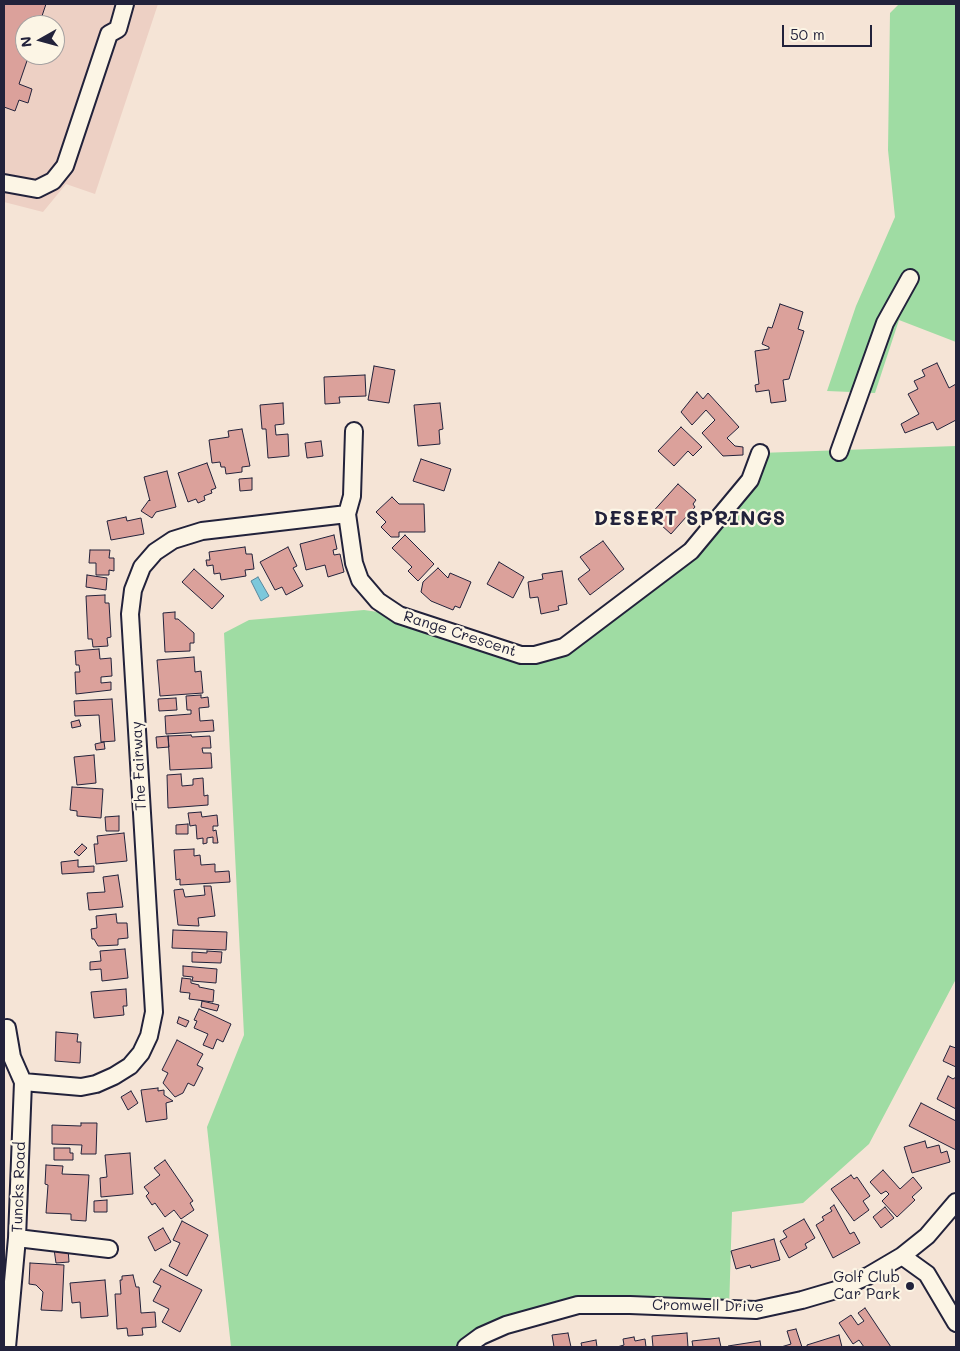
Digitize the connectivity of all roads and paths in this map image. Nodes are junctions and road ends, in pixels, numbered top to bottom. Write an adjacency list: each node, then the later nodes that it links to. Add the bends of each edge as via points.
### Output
1 (125, 4): 2 (street, via 118,29 109,34 65,166 53,181 37,188)
2 (4, 183)
3 (910, 278): 5 (street, via 885,323)
4 (354, 431): 7 (street, Range Crescent, via 352,496)
5 (840, 452)
6 (760, 453): 7 (street, Range Crescent, via 750,480 692,551 564,647 535,655 510,653 399,615 378,601 360,580 354,563)
7 (347, 514): 9 (street, The Fairway, via 202,531 172,540 142,567 133,590 130,614 153,1003 149,1036 130,1066 96,1084 80,1087)
8 (7, 1028): 9 (street, Tuncks Road, via 12,1057)
9 (23, 1082): 11 (street, Tuncks Road)
10 (956, 1202): 13 (street, Cromwell Drive, via 926,1236)
11 (17, 1238): 12 (street); 15 (street, Tuncks Road)
12 (110, 1249)
13 (902, 1256): 14 (street, via 927,1274); 16 (street, Cromwell Drive, via 836,1290 780,1305 756,1310 578,1305 506,1325)
14 (956, 1323)
15 (7, 1347)
16 (466, 1347)

